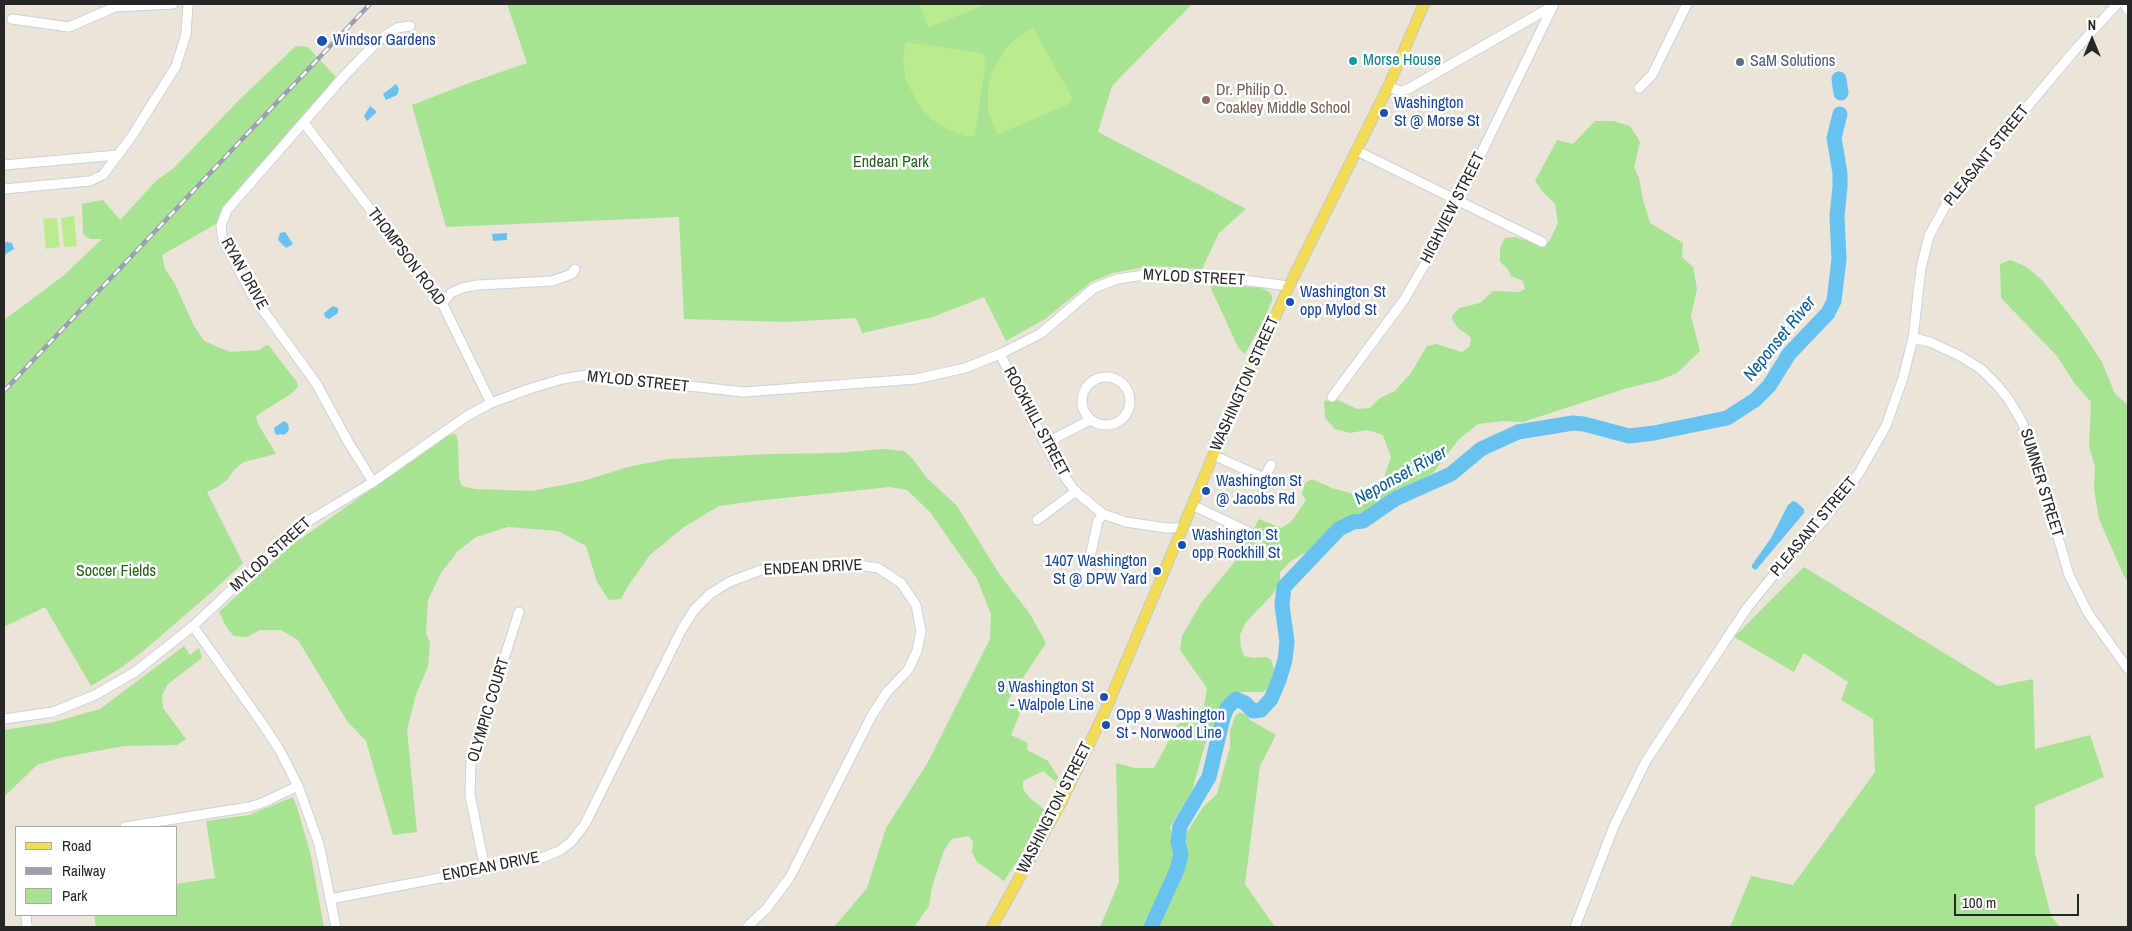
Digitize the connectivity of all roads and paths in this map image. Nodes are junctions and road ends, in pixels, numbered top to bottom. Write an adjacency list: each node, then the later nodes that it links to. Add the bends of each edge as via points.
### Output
1 (173, 4): 9 (street, via 115,7 69,27)
2 (188, 4): 15 (street, via 185,39 176,66)
3 (1424, 4): 11 (main road, WASHINGTON STREET)
4 (1687, 4): 12 (street, via 1652,75)
5 (2117, 4): 23 (street, PLEASANT STREET, via 1948,200 1929,236 1921,268)
6 (2125, 4): 8 (street)
7 (1555, 5): 11 (street, via 1408,89 1401,91); 18 (street, HIGHVIEW STREET)
8 (2128, 10)
9 (12, 19)
10 (410, 26): 13 (street, RYAN DRIVE, via 393,30 380,39 344,75)
11 (1388, 86): 14 (main road, WASHINGTON STREET)
12 (1639, 88)
13 (304, 123): 22 (street, THOMPSON ROAD); 31 (street, RYAN DRIVE, via 227,210 221,223 221,234 252,295 316,383)
14 (1357, 151): 18 (street); 21 (main road, WASHINGTON STREET)
15 (118, 155): 16 (street); 17 (street, via 103,175 95,180)
16 (4, 165)
17 (4, 189)
18 (1458, 201): 19 (street); 25 (street, HIGHVIEW STREET, via 1412,286)
19 (1542, 242)
20 (575, 269): 22 (street, via 572,274 552,281 462,288)
21 (1289, 286): 24 (street, MYLOD STREET, via 1158,273 1117,279 1094,288 1040,334); 29 (main road, WASHINGTON STREET)
22 (442, 303): 26 (street, THOMPSON ROAD)
23 (1913, 338): 41 (street, SUMNER STREET, via 1930,342 1981,369 2009,400 2032,448 2069,575 2088,613); 50 (street, PLEASANT STREET, via 1894,406 1873,451 1824,520 1746,608 1646,761 1614,826)
24 (1000, 354): 26 (street, MYLOD STREET, via 965,368 916,379 770,391 744,392 587,375 537,386); 28 (street, ROCKHILL STREET)
25 (1332, 397)
26 (490, 402): 31 (street, MYLOD STREET)
27 (1090, 420): 27 (street, via 1106,426 1122,420 1130,405 1130,397 1122,382 1108,376 1087,385 1082,407); 28 (street)
28 (1046, 443): 32 (street, ROCKHILL STREET, via 1055,463)
29 (1213, 455): 30 (street, via 1264,478); 33 (main road, WASHINGTON STREET)
30 (1271, 465)
31 (373, 482): 40 (street, MYLOD STREET, via 301,526)
32 (1076, 492): 34 (street, ROCKHILL STREET); 35 (street)
33 (1192, 505): 36 (main road, WASHINGTON STREET); 37 (street)
34 (1103, 514): 36 (street, ROCKHILL STREET, via 1126,522); 38 (street, via 1098,521 1088,566)
35 (1037, 520)
36 (1181, 528): 49 (main road, WASHINGTON STREET, via 1106,709 1061,803)
37 (1249, 532)
38 (1078, 583)
39 (519, 612): 45 (street, OLYMPIC COURT, via 477,739 470,773 472,806)
40 (193, 626): 42 (street, MYLOD STREET, via 135,672 102,691 53,712); 43 (street, via 264,726)
41 (2128, 669)
42 (4, 719)
43 (298, 786): 44 (street, via 248,808); 46 (street, via 319,844)
44 (131, 826)
45 (484, 869): 46 (street, ENDEAN DRIVE); 48 (street, ENDEAN DRIVE, via 546,857 560,851 576,836 585,824 682,629 710,594 734,579 760,570 851,564 878,568 900,583 916,605 921,632 917,652 908,670 890,688 872,715 790,877 767,908)
46 (330, 899): 47 (street)
47 (336, 927)
48 (747, 927)
49 (992, 927)
50 (1575, 927)

